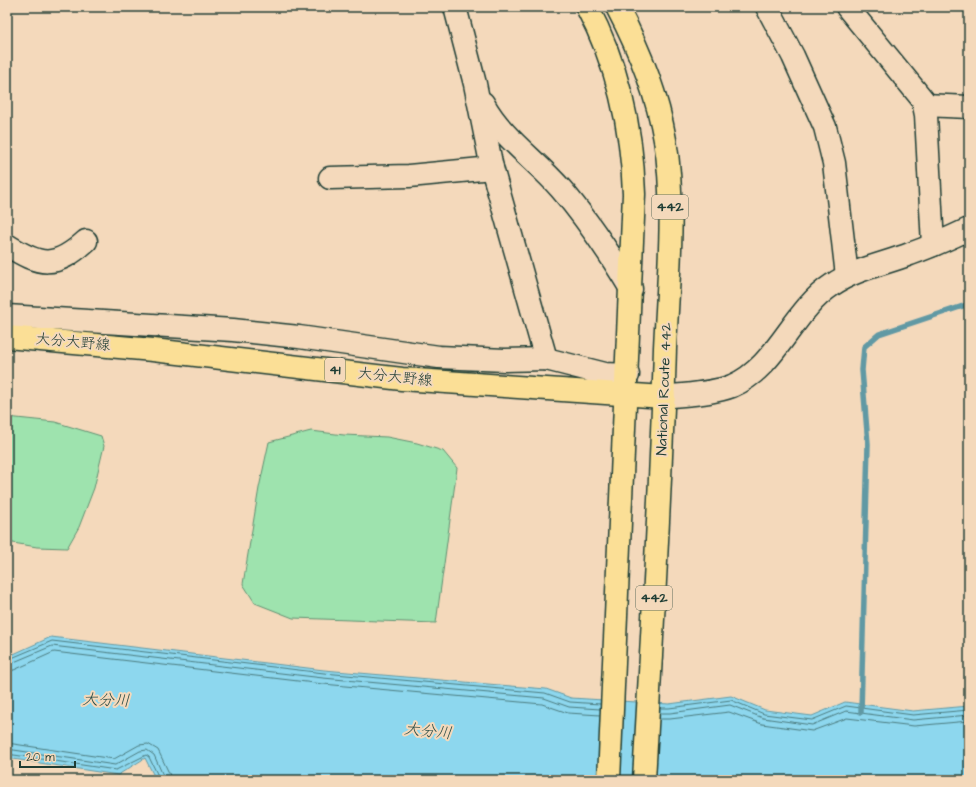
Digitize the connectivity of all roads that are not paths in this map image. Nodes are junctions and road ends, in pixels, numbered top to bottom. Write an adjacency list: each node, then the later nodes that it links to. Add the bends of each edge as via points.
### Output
1 (455, 7): 6 (street)
2 (587, 7): 16 (main road, 442, via 600,33 614,72 631,141 634,194)
3 (617, 7): 21 (main road, National Route 442 / 442, via 641,57 657,105 665,140 670,214)
4 (767, 7): 15 (street, via 793,56 825,127 834,163)
5 (847, 7): 7 (street, via 918,92)
6 (475, 84): 9 (street); 16 (street, via 498,127 560,187 592,227)
7 (924, 105): 8 (street); 14 (street)
8 (969, 107)
9 (492, 168): 10 (street, via 409,176); 19 (street)
10 (330, 178)
11 (969, 229): 14 (street)
12 (86, 241): 13 (street, via 72,254 42,263)
13 (7, 245)
14 (933, 245): 15 (street)
15 (847, 276): 21 (street, via 817,296 763,363 740,381)
16 (631, 289): 20 (main road, 442)
17 (7, 316): 19 (street, via 233,330 439,357)
18 (7, 337): 20 (main road, 大分大野線 / 41, via 153,350 402,379)
19 (546, 359): 20 (street, via 605,374)
20 (627, 385): 21 (main road, 大分大野線 / 41); 22 (main road, 442)
21 (663, 407): 23 (main road, National Route 442 / 442)
22 (609, 780)
23 (644, 780)

